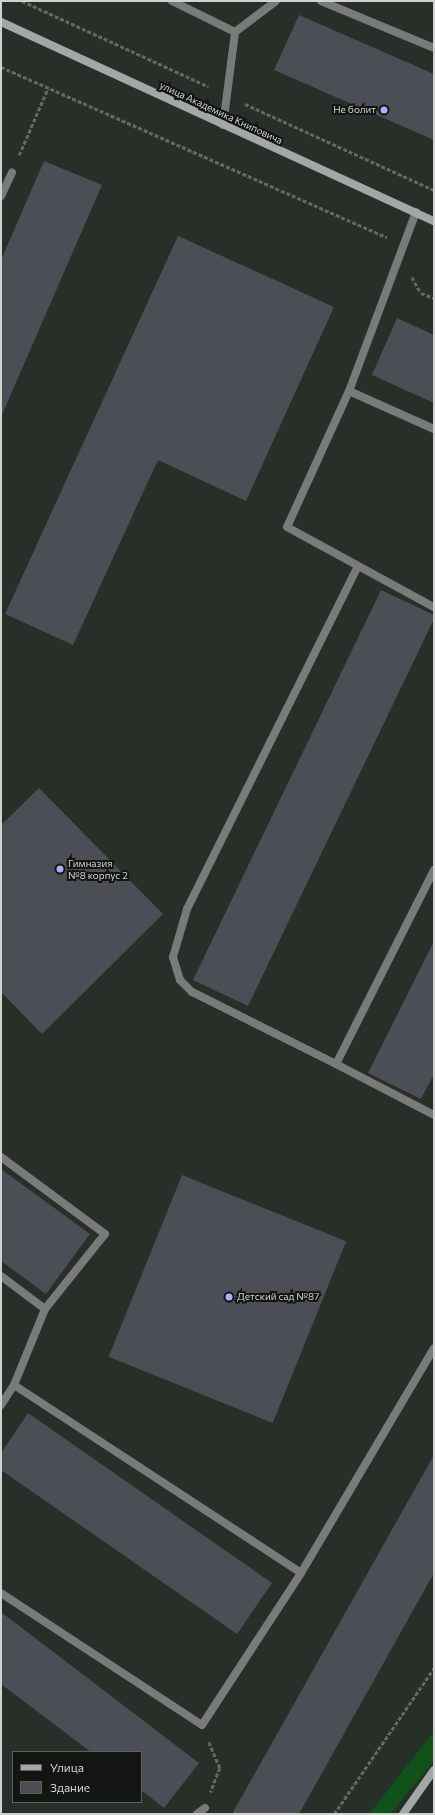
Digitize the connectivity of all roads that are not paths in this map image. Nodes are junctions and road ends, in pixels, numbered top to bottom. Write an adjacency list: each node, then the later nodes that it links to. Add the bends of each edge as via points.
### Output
1 (172, 1): 5 (lane)
2 (276, 1): 5 (lane)
3 (321, 1): 6 (lane)
4 (1, 22): 7 (main road, улица Академика Книповича)
5 (235, 32): 7 (lane)
6 (434, 48)
7 (223, 125): 10 (main road, улица Академика Книповича)
8 (12, 172): 9 (lane)
9 (1, 196)
10 (416, 212): 11 (main road, улица Академика Книповича); 12 (lane)
11 (434, 221)
12 (348, 391): 13 (lane); 14 (lane, via 287,527)
13 (434, 429)
14 (358, 566): 15 (lane); 17 (lane, via 187,909 173,957 180,980 192,992)
15 (434, 607)
16 (434, 870): 17 (lane)
17 (336, 1064): 18 (lane)
18 (434, 1114)
19 (1, 1157): 21 (lane, via 105,1234)
20 (1, 1276): 21 (lane)
21 (45, 1309): 23 (lane)
22 (434, 1348): 25 (lane)
23 (14, 1385): 24 (lane); 25 (lane)
24 (1, 1405)
25 (301, 1573): 26 (lane, via 202,1725)
26 (1, 1593)
27 (434, 1770): 30 (main road)
28 (205, 1808): 29 (lane)
29 (197, 1814)
30 (403, 1814)

